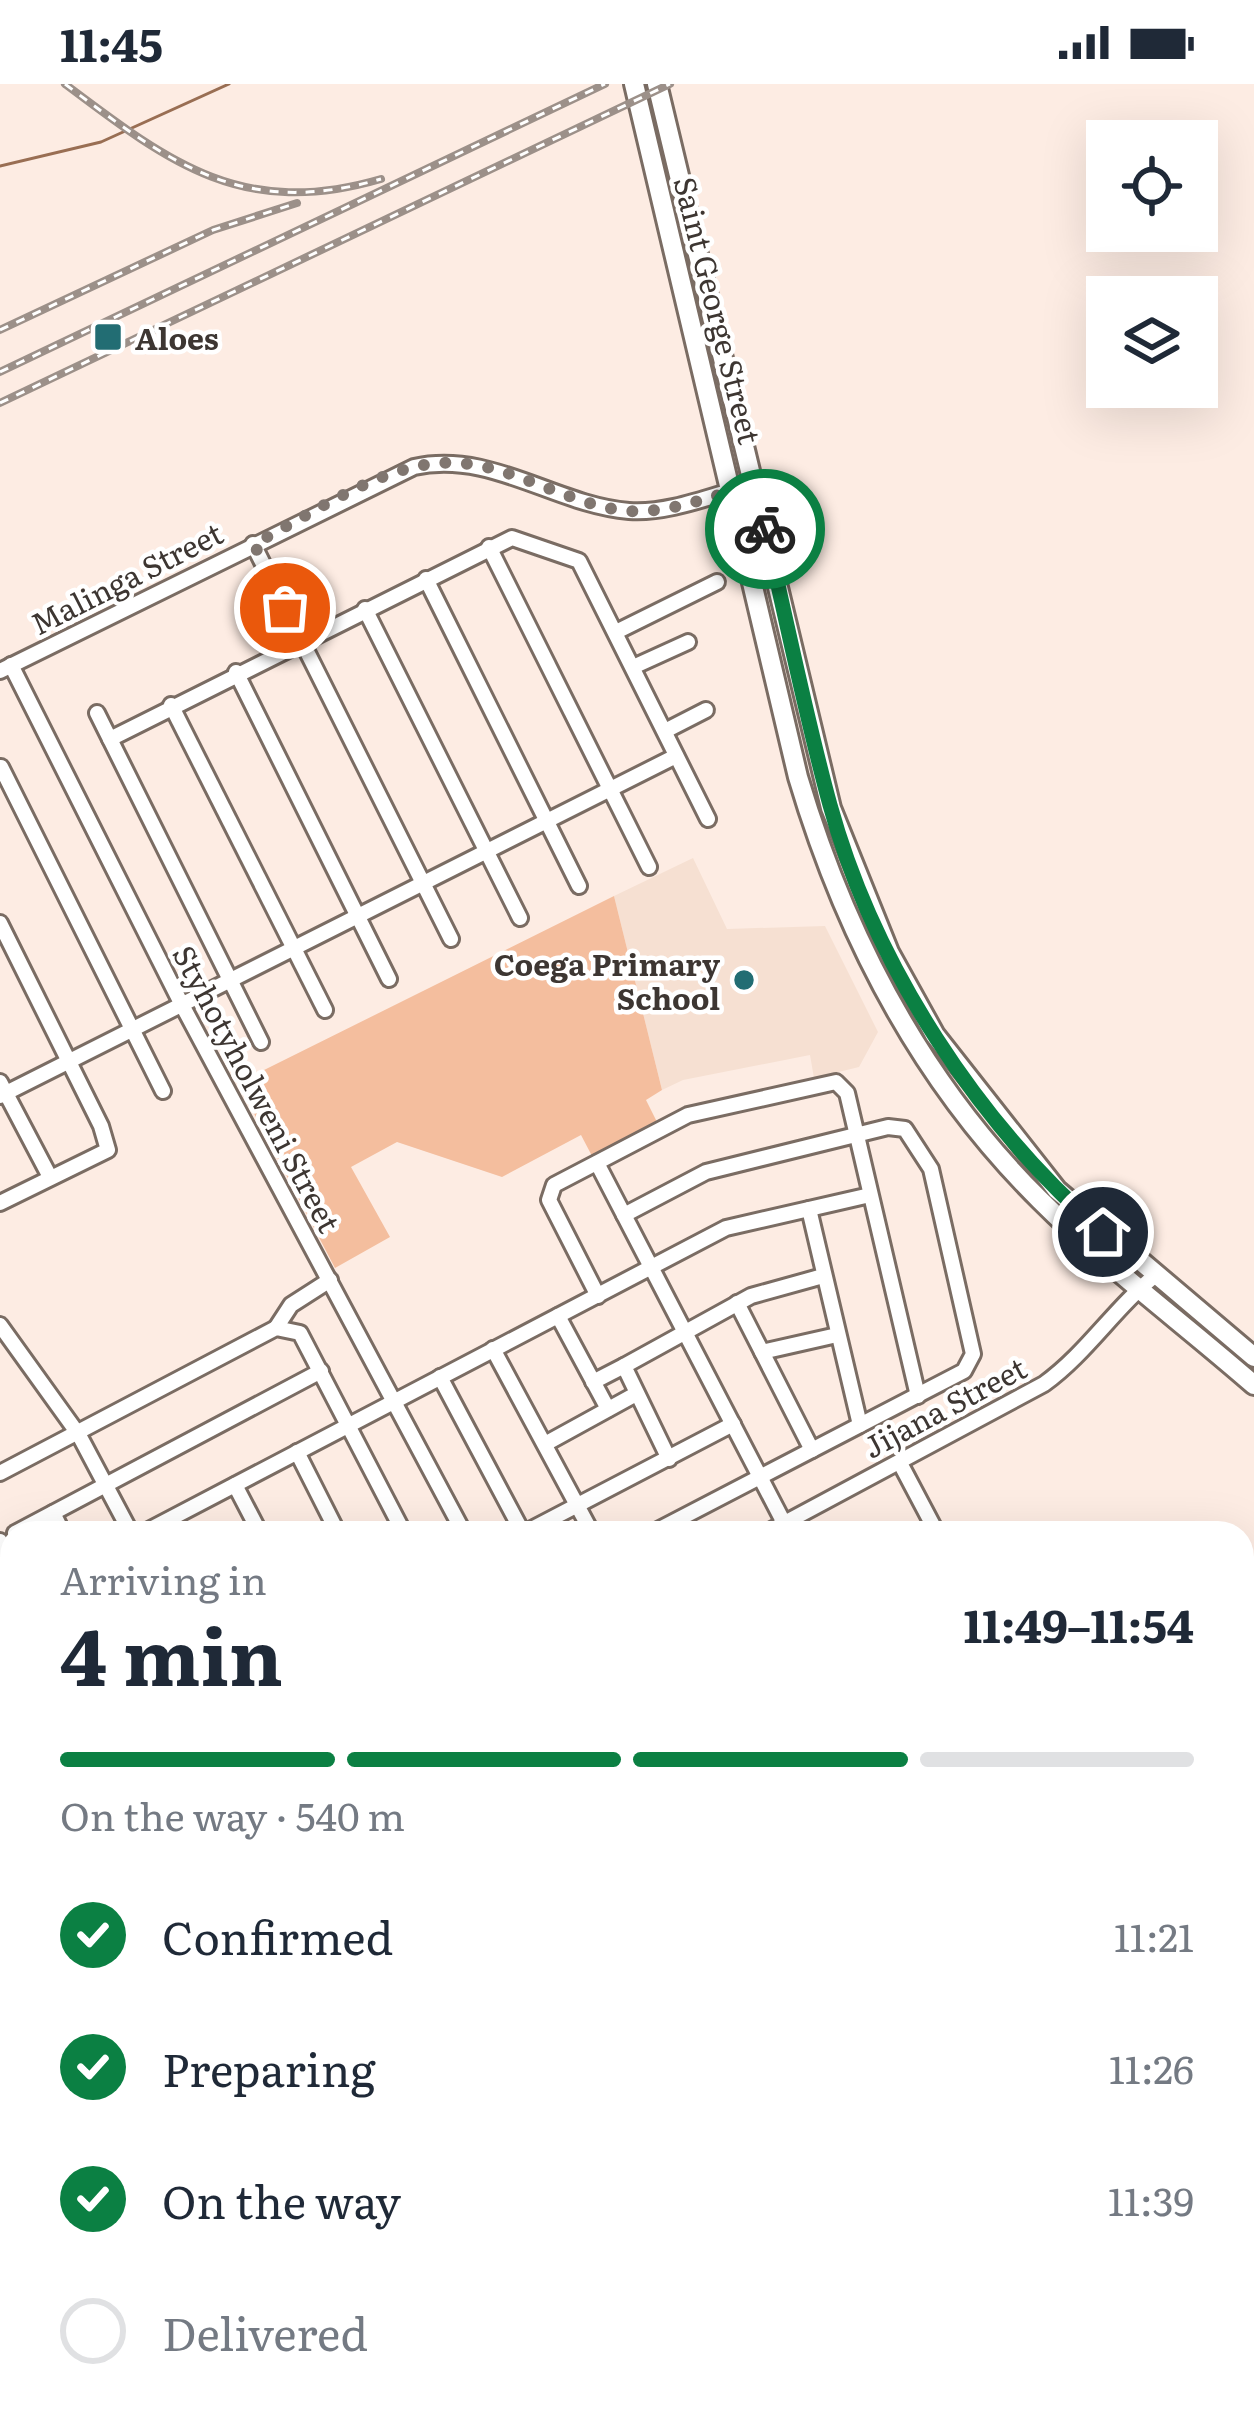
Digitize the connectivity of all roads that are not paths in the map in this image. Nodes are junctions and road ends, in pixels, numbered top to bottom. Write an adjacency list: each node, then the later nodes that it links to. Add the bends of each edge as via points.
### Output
1 (634, 84): 4 (main road, Saint George Street)
2 (657, 84): 3 (main road, Saint George Street)
3 (755, 484): 4 (street, Malinga Street); 53 (main road, Saint George Street, via 831,808 890,952 935,1035 1014,1139 1073,1206)
4 (732, 490): 5 (street, Malinga Street, via 630,511 474,465 437,463 394,474); 56 (main road, Saint George Street, via 798,777 863,950 969,1120)
5 (254, 544): 11 (street); 14 (street, Malinga Street)
6 (489, 547): 7 (street); 10 (street, via 512,538 579,561); 24 (street)
7 (426, 579): 9 (street); 26 (street)
8 (717, 582): 10 (street)
9 (365, 610): 11 (street); 27 (street)
10 (616, 632): 13 (street)
11 (300, 640): 15 (street); 29 (street)
12 (688, 642): 13 (street)
13 (633, 667): 19 (street)
14 (6, 668): 38 (street, Styhotyholweni Street)
15 (236, 673): 16 (street); 31 (street)
16 (171, 705): 20 (street); 35 (street)
17 (706, 710): 19 (street)
18 (97, 713): 20 (street)
19 (665, 731): 21 (street)
20 (110, 739): 37 (street)
21 (676, 756): 24 (street); 25 (street)
22 (1, 767): 23 (street)
23 (5, 789): 40 (street)
24 (610, 790): 26 (street); 28 (street)
25 (708, 819)
26 (547, 821): 27 (street); 30 (street)
27 (486, 851): 29 (street); 32 (street)
28 (650, 867)
29 (422, 882): 31 (street); 34 (street)
30 (579, 886)
31 (356, 915): 35 (street); 36 (street)
32 (520, 918)
33 (0, 923): 42 (street)
34 (451, 939)
35 (293, 948): 37 (street); 39 (street)
36 (389, 979)
37 (230, 980): 38 (street); 41 (street)
38 (181, 1003): 40 (street); 55 (street, Styhotyholweni Street)
39 (325, 1010)
40 (132, 1029): 42 (street); 44 (street)
41 (262, 1042)
42 (69, 1060): 43 (street); 47 (street, via 108,1150)
43 (2, 1090): 47 (street)
44 (163, 1090)
45 (858, 1136): 46 (street, via 847,1093 832,1082 688,1115); 48 (street); 51 (street, via 706,1172); 73 (street, via 897,1127 910,1134 931,1169 958,1279 973,1358)
46 (597, 1163): 51 (street); 57 (street, via 549,1194)
47 (50, 1177): 49 (street)
48 (870, 1195): 50 (street); 73 (street)
49 (0, 1203)
50 (809, 1209): 52 (street, via 726,1228); 54 (street)
51 (624, 1214): 52 (street)
52 (651, 1268): 57 (street); 62 (street)
53 (1149, 1268): 56 (street, Jijana Street); 66 (main road, Saint George Street)
54 (823, 1276): 58 (street); 63 (street)
55 (330, 1280): 61 (street, via 291,1305); 74 (street, Styhotyholweni Street)
56 (1132, 1288): 71 (main road, Saint George Street); 84 (street, Jijana Street, via 1064,1369)
57 (598, 1296): 59 (street)
58 (737, 1303): 62 (street); 65 (street)
59 (558, 1316): 64 (street); 70 (street)
60 (0, 1325): 79 (street)
61 (276, 1328): 68 (street, via 300,1333); 79 (street)
62 (685, 1331): 67 (street); 76 (street)
63 (837, 1335): 65 (street); 78 (street)
64 (493, 1349): 69 (street); 80 (street)
65 (762, 1352): 81 (street)
66 (1254, 1357)
67 (624, 1366): 70 (street); 72 (street)
68 (321, 1371): 77 (street); 88 (street)
69 (440, 1377): 74 (street); 99 (street)
70 (593, 1382): 75 (street)
71 (1254, 1385)
72 (636, 1394): 75 (street); 83 (street)
73 (918, 1396): 78 (street)
74 (395, 1402): 77 (street); 98 (street, Styhotyholweni Street)
75 (608, 1409): 80 (street)
76 (733, 1424): 83 (street); 86 (street)
77 (350, 1425): 82 (street); 97 (street)
78 (860, 1425): 81 (street)
79 (79, 1435): 85 (street); 88 (street)
80 (545, 1444): 89 (street)
81 (812, 1450): 86 (street)
82 (297, 1452): 87 (street); 96 (street)
83 (669, 1459): 89 (street)
84 (900, 1462): 104 (street, Jijana Street); 105 (street)
85 (0, 1473)
86 (760, 1477): 102 (street); 103 (street)
87 (235, 1485): 94 (street); 95 (street)
88 (107, 1486): 90 (street); 93 (street)
89 (578, 1506): 100 (street); 101 (street)
90 (53, 1514): 91 (street); 92 (street)
91 (39, 1521)
92 (57, 1521)
93 (125, 1521)
94 (166, 1521)
95 (254, 1521)
96 (332, 1521)
97 (398, 1521)
98 (458, 1521)
99 (518, 1521)
100 (548, 1521)
101 (586, 1521)
102 (675, 1521)
103 (783, 1521)
104 (788, 1521)
105 (932, 1521)

